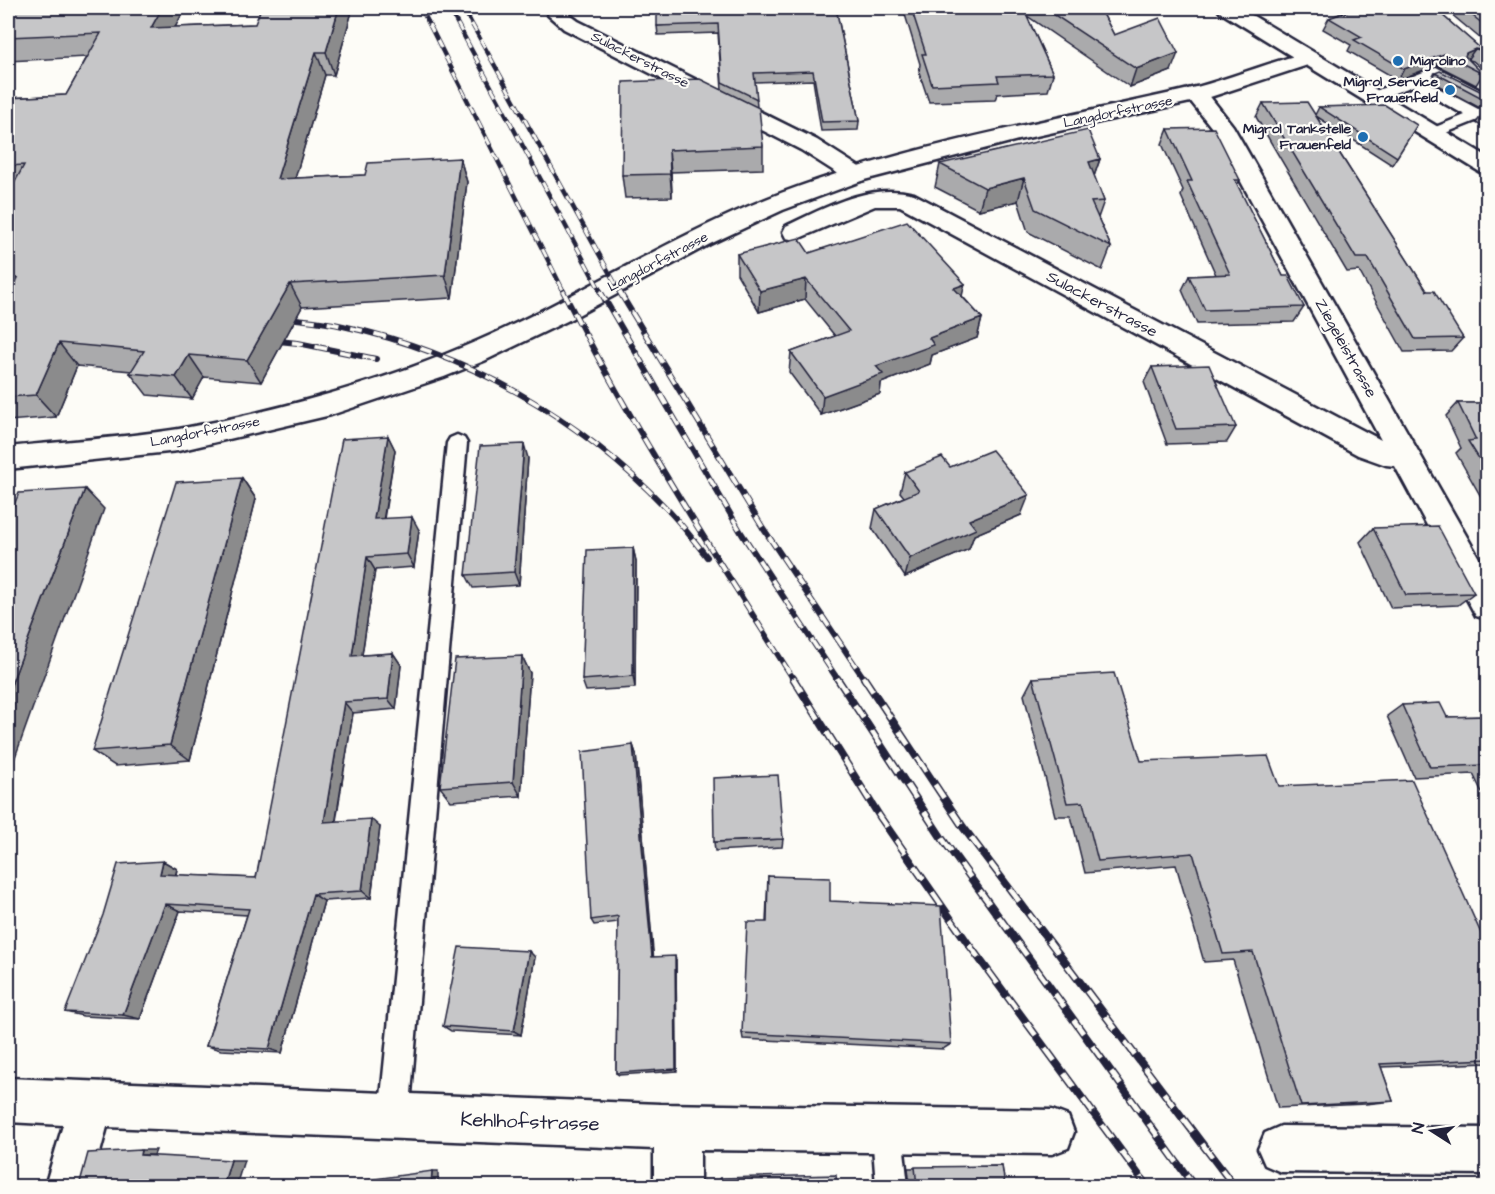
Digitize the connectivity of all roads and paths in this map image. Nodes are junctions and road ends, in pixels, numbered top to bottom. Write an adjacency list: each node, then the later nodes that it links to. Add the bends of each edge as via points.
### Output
1 (560, 8): 11 (street, Sulackerstrasse, via 558,15 571,25 809,145)
2 (1227, 8): 3 (street)
3 (1310, 58): 5 (street, Langdorfstrasse); 6 (street)
4 (1413, 80): 6 (lane); 7 (lane, via 1436,71); 8 (lane)
5 (1196, 94): 11 (street, Langdorfstrasse); 14 (street, Ziegeleistrasse, via 1222,126)
6 (1373, 97): 9 (street)
7 (1488, 100)
8 (1482, 113): 9 (lane)
9 (1433, 133): 10 (street)
10 (1488, 167)
11 (856, 175): 15 (street, Langdorfstrasse, via 774,205 701,238 549,319 434,370 321,407 178,440)
12 (795, 232): 14 (street, Sulackerstrasse, via 873,199 905,199 1374,450)
13 (457, 443): 19 (lane)
14 (1406, 455): 16 (street, Ziegeleistrasse)
15 (8, 458)
16 (1484, 594)
17 (8, 1100): 18 (street, Kehlhofstrasse)
18 (91, 1103): 19 (street, Kehlhofstrasse); 25 (street)
19 (394, 1117): 20 (street, Kehlhofstrasse)
20 (677, 1128): 22 (street, Kehlhofstrasse); 26 (street)
21 (1052, 1132): 22 (street, Kehlhofstrasse)
22 (887, 1133): 27 (lane)
23 (1281, 1149): 24 (street)
24 (1488, 1151)
25 (68, 1186)
26 (677, 1186)
27 (891, 1186)

